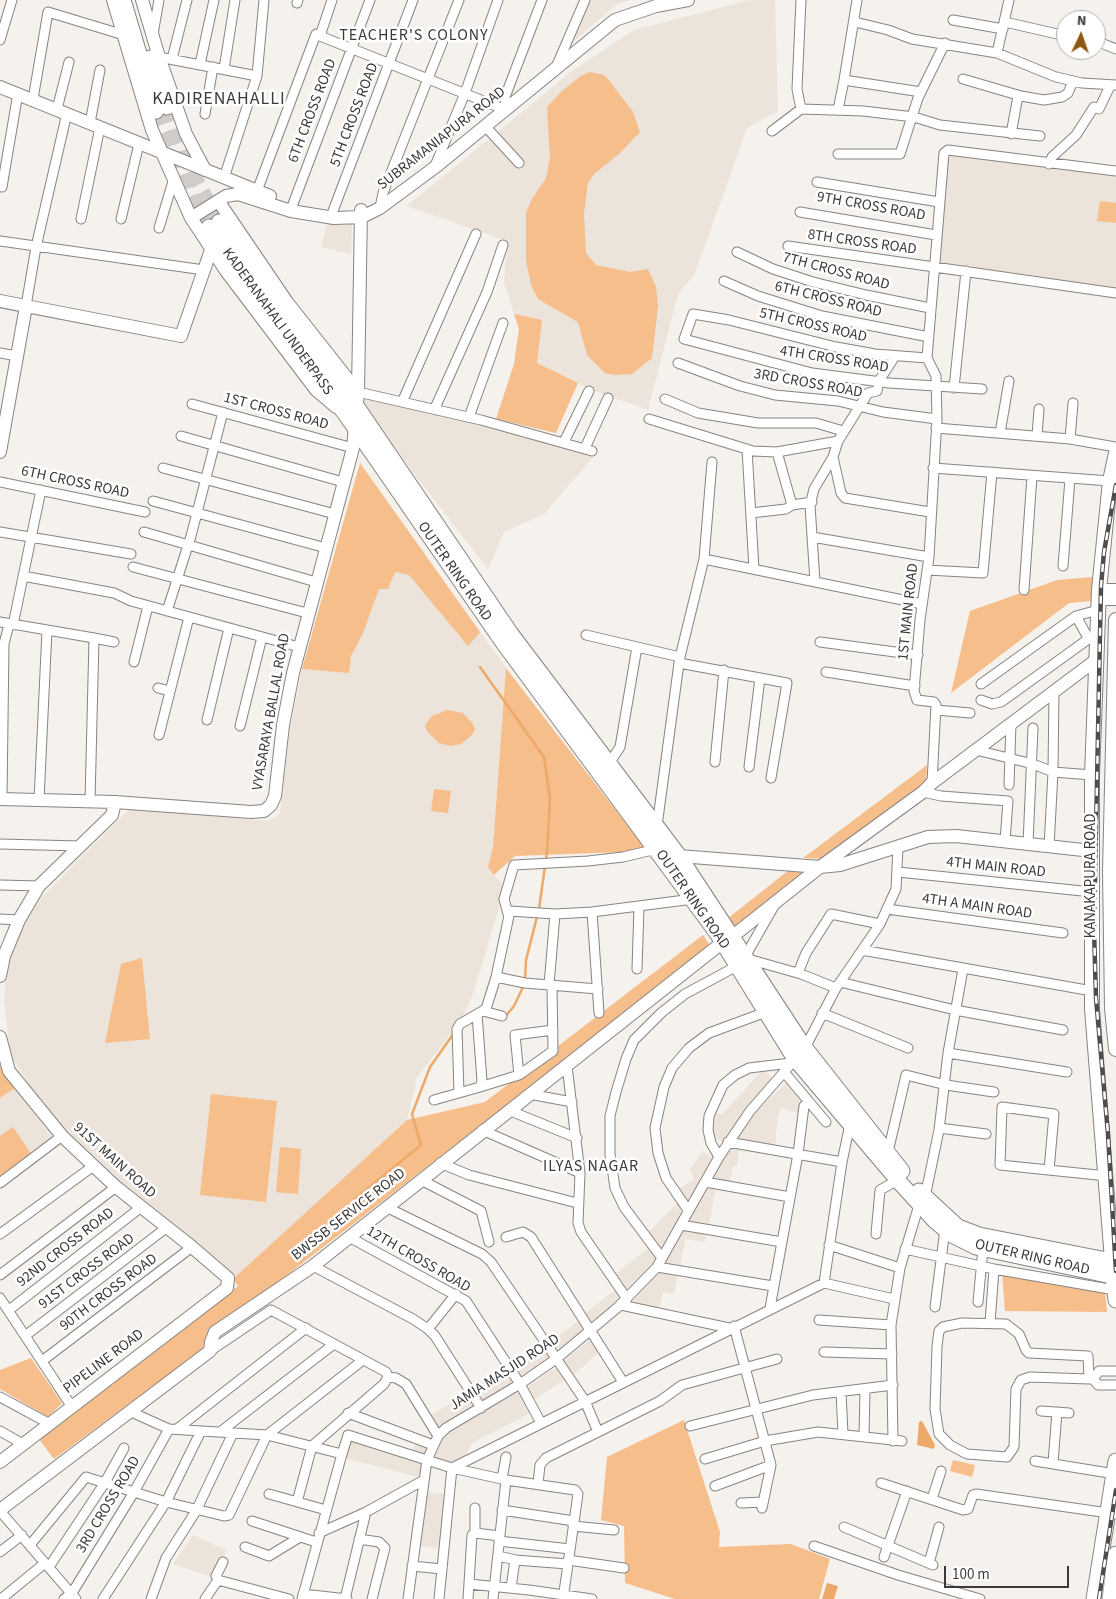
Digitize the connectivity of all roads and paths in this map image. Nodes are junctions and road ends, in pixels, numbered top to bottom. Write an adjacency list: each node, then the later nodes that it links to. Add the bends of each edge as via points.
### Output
1 (12, 0): 28 (street)
2 (115, 0): 3 (highway, via 161,109); 25 (street)
3 (131, 0)
4 (142, 0): 26 (street)
5 (160, 0): 26 (street)
6 (187, 0): 33 (street)
7 (214, 0): 36 (street)
8 (235, 0): 39 (street)
9 (264, 0): 41 (street)
10 (332, 0): 27 (street)
11 (370, 0): 30 (street, 6TH CROSS ROAD)
12 (413, 0): 35 (street, 5TH CROSS ROAD)
13 (459, 0): 42 (street)
14 (498, 0): 50 (street)
15 (542, 0): 54 (street, via 505,97)
16 (585, 0): 38 (street)
17 (688, 0): 38 (street, SUBRAMANIAPURA ROAD, via 656,6 615,20)
18 (801, 0): 53 (street, via 797,89)
19 (857, 0): 22 (street)
20 (1008, 0): 23 (street)
21 (953, 20): 23 (street)
22 (855, 22): 29 (street, via 912,39); 44 (street)
23 (1004, 26): 24 (street); 31 (street)
24 (1056, 34)
25 (124, 35): 52 (street, via 48,12); 65 (street, via 152,130)
26 (153, 35): 32 (street)
27 (320, 36): 30 (street); 76 (street, via 316,34)
28 (0, 40)
29 (945, 43): 31 (street); 48 (street)
30 (352, 48): 35 (street); 78 (street, 6TH CROSS ROAD)
31 (997, 53): 45 (street)
32 (159, 57): 33 (street); 70 (street, via 186,134)
33 (172, 59): 36 (street)
34 (69, 62): 56 (street)
35 (390, 63): 42 (street); 80 (street, 5TH CROSS ROAD)
36 (200, 64): 37 (street)
37 (213, 67): 39 (street); 57 (street)
38 (556, 68): 54 (street, SUBRAMANIAPURA ROAD)
39 (224, 69): 41 (street)
40 (100, 70): 59 (street)
41 (257, 76): 73 (street)
42 (428, 79): 50 (street); 79 (street)
43 (963, 79): 51 (street)
44 (844, 80): 48 (street); 55 (street)
45 (1073, 81): 46 (street); 51 (street, via 1068,93 1062,97 1044,100)
46 (1113, 86): 68 (street, via 1098,109 1094,107 1076,135 1052,157)
47 (0, 87): 49 (street)
48 (921, 92): 58 (street)
49 (18, 93): 52 (street); 75 (street)
50 (465, 93): 54 (street); 69 (street)
51 (1018, 96): 62 (street)
52 (32, 99): 56 (street)
53 (801, 109): 55 (street); 61 (street)
54 (506, 110): 60 (street, SUBRAMANIAPURA ROAD)
55 (838, 110): 58 (street)
56 (62, 111): 59 (street); 92 (street)
57 (205, 114)
58 (914, 117): 62 (street, via 940,126); 66 (street, via 898,155)
59 (95, 125): 64 (street); 84 (street)
60 (486, 127): 67 (street); 69 (street, SUBRAMANIAPURA ROAD)
61 (772, 131)
62 (1011, 134): 63 (street)
63 (1040, 136)
64 (139, 144): 65 (street); 85 (street)
65 (163, 154): 70 (street); 72 (street)
66 (838, 154)
67 (519, 162)
68 (1049, 164): 71 (street); 77 (street, 1ST MAIN ROAD, via 945,150)
69 (434, 168): 79 (street, SUBRAMANIAPURA ROAD)
70 (205, 170): 73 (street)
71 (1116, 171)
72 (174, 178): 83 (street); 86 (street)
73 (224, 178): 76 (street)
74 (817, 182): 77 (street)
75 (2, 187)
76 (257, 191): 78 (street)
77 (940, 202): 88 (street, 1ST MAIN ROAD)
78 (293, 204): 80 (street)
79 (378, 209): 82 (street, SUBRAMANIAPURA ROAD)
80 (333, 211): 82 (street)
81 (800, 212): 88 (street, 9TH CROSS ROAD)
82 (361, 213): 83 (street, via 334,218 291,211 238,194 226,196); 123 (street)
83 (210, 218): 93 (street); 123 (highway, KADERANAHALI UNDERPASS); 123 (street, via 287,302)
84 (81, 219)
85 (122, 219)
86 (159, 228)
87 (476, 234): 120 (street)
88 (936, 235): 95 (street, 1ST MAIN ROAD)
89 (0, 241): 92 (street)
90 (503, 246): 125 (street, via 487,292)
91 (788, 246): 95 (street, 8TH CROSS ROAD)
92 (36, 247): 96 (street); 101 (street)
93 (211, 250): 96 (street); 123 (street, via 316,390)
94 (737, 252): 102 (street, 7TH CROSS ROAD, via 772,269 814,282)
95 (933, 267): 97 (street, 8TH CROSS ROAD); 102 (street, 1ST MAIN ROAD)
96 (204, 270): 101 (street, via 181,336)
97 (966, 271): 99 (street, 8TH CROSS ROAD); 114 (street)
98 (724, 280): 104 (street, 6TH CROSS ROAD, via 758,296 822,316)
99 (1116, 293)
100 (0, 301): 101 (street)
101 (26, 306): 107 (street)
102 (930, 308): 104 (street, 1ST MAIN ROAD)
103 (503, 322): 128 (street)
104 (928, 337): 109 (street, 1ST MAIN ROAD)
105 (684, 339): 108 (street, 5TH CROSS ROAD, via 693,314 836,347); 111 (street, 4TH CROSS ROAD, via 812,373)
106 (0, 353): 107 (street)
107 (17, 356): 117 (street)
108 (896, 356): 109 (street, 5TH CROSS ROAD); 111 (street)
109 (927, 358): 113 (street, 1ST MAIN ROAD, via 936,376)
110 (678, 363): 124 (street, 3RD CROSS ROAD, via 775,395)
111 (879, 381): 113 (street, 4TH CROSS ROAD); 124 (street, via 877,391 868,392)
112 (1009, 381): 133 (street)
113 (936, 386): 114 (street, 4TH CROSS ROAD); 130 (street, 1ST MAIN ROAD)
114 (954, 388): 115 (street, 4TH CROSS ROAD)
115 (982, 389)
116 (589, 390): 138 (street)
117 (5, 397): 139 (street)
118 (608, 398): 138 (street, via 588,449)
119 (665, 399): 132 (street, via 698,413 758,423 816,423)
120 (403, 400): 123 (street); 125 (street)
121 (1073, 403): 136 (street)
122 (192, 404): 127 (street, 1ST CROSS ROAD)
123 (353, 404): 131 (highway, OUTER RING ROAD); 228 (highway, OUTER RING ROAD, via 511,634)
124 (859, 406): 130 (street, 3RD CROSS ROAD); 132 (street)
125 (436, 408): 128 (street)
126 (1039, 409): 135 (street)
127 (223, 412): 140 (street); 142 (street, 1ST CROSS ROAD)
128 (469, 417): 138 (street)
129 (649, 419): 143 (street)
130 (936, 423): 133 (street); 149 (street, 1ST MAIN ROAD)
131 (354, 429): 142 (street, VYASARAYA BALLAL ROAD); 249 (highway, OUTER RING ROAD, via 502,641)
132 (843, 431): 137 (street)
133 (1000, 433): 135 (street)
134 (181, 436): 140 (street)
135 (1037, 436): 136 (street)
136 (1070, 439): 141 (street)
137 (838, 441): 144 (street); 146 (street)
138 (564, 442)
139 (1, 444)
140 (214, 446): 152 (street); 156 (street)
141 (1116, 447)
142 (353, 448): 156 (street, VYASARAYA BALLAL ROAD)
143 (747, 449): 144 (street); 164 (street)
144 (777, 452): 160 (street)
145 (1116, 453): 154 (main road, KANAKAPURA ROAD)
146 (834, 457): 159 (street, via 814,489); 162 (street, via 843,496)
147 (712, 462): 174 (street)
148 (163, 468): 152 (street)
149 (933, 468): 150 (street); 162 (street, 1ST MAIN ROAD)
150 (992, 472): 151 (street); 178 (street, via 982,573)
151 (1032, 476): 153 (street); 183 (street)
152 (205, 479): 163 (street); 165 (street)
153 (1070, 479): 154 (street); 175 (street)
154 (1110, 481): 187 (main road, KANAKAPURA ROAD)
155 (0, 482): 157 (street, 6TH CROSS ROAD)
156 (343, 482): 165 (street, VYASARAYA BALLAL ROAD)
157 (41, 490): 161 (street, 6TH CROSS ROAD); 168 (street)
158 (153, 501): 163 (street)
159 (812, 502): 160 (street); 169 (street)
160 (792, 505): 164 (street, via 786,509)
161 (144, 512)
162 (930, 512): 173 (street, 1ST MAIN ROAD)
163 (196, 513): 170 (street); 171 (street)
164 (751, 513): 177 (street)
165 (335, 514): 171 (street, VYASARAYA BALLAL ROAD)
166 (0, 532): 168 (street)
167 (144, 532): 170 (street)
168 (31, 536): 172 (street); 179 (street)
169 (812, 537): 173 (street); 182 (street)
170 (188, 545): 180 (street); 181 (street)
171 (326, 548): 181 (street, VYASARAYA BALLAL ROAD)
172 (131, 554)
173 (929, 557): 178 (street, 1ST MAIN ROAD)
174 (704, 559): 177 (street); 206 (street)
175 (1063, 566)
176 (132, 568): 180 (street)
177 (754, 569): 182 (street)
178 (927, 570): 186 (street, 1ST MAIN ROAD)
179 (23, 576): 188 (street, via 114,593); 194 (street)
180 (177, 579): 189 (street); 190 (street)
181 (316, 582): 190 (street, VYASARAYA BALLAL ROAD)
182 (815, 582): 186 (street)
183 (1024, 590)
184 (1116, 590): 187 (street)
185 (1116, 599): 187 (street)
186 (922, 604): 205 (street, 1ST MAIN ROAD)
187 (1098, 605): 191 (street); 195 (street); 207 (main road, KANAKAPURA ROAD)
188 (148, 606): 189 (street); 208 (street)
189 (167, 611): 192 (street)
190 (308, 613): 203 (street, VYASARAYA BALLAL ROAD)
191 (1076, 616): 195 (street); 212 (street)
192 (189, 617): 196 (street); 216 (street)
193 (1116, 620): 218 (main road, KANAKAPURA ROAD)
194 (7, 623): 197 (street); 238 (street)
195 (1082, 625): 217 (street, via 1087,640 1000,702 992,704)
196 (229, 628): 199 (street); 221 (street)
197 (47, 630): 200 (street); 239 (street)
198 (586, 635): 204 (street)
199 (262, 637): 203 (street); 223 (street)
200 (94, 638): 201 (street); 240 (street)
201 (114, 642)
202 (820, 642): 205 (street)
203 (300, 647): 241 (street, VYASARAYA BALLAL ROAD, via 284,725 275,796 268,808 251,812)
204 (637, 647): 206 (street); 228 (street, via 620,747)
205 (918, 656): 213 (street, 1ST MAIN ROAD)
206 (679, 660): 209 (street); 242 (street)
207 (1096, 660): 215 (street, BWSSB SERVICE ROAD); 233 (main road, KANAKAPURA ROAD)
208 (134, 662)
209 (724, 670): 211 (street); 229 (street)
210 (826, 672): 213 (street)
211 (760, 678): 231 (street); 234 (street, via 787,684)
212 (981, 684)
213 (915, 686): 219 (street, via 917,700 934,702)
214 (158, 688): 216 (street)
215 (1054, 690): 222 (street, BWSSB SERVICE ROAD); 232 (street)
216 (170, 691): 225 (street)
217 (981, 700)
218 (1114, 702): 254 (main road, KANAKAPURA ROAD)
219 (936, 710): 220 (street); 235 (street)
220 (970, 713)
221 (207, 720)
222 (1011, 723): 226 (street, BWSSB SERVICE ROAD); 227 (street)
223 (240, 726)
224 (1033, 728): 230 (street)
225 (159, 735)
226 (976, 750): 227 (street); 235 (street, BWSSB SERVICE ROAD)
227 (1012, 759): 230 (street); 236 (street)
228 (610, 762): 242 (highway, OUTER RING ROAD)
229 (715, 762)
230 (1033, 764): 232 (street); 245 (street)
231 (749, 767)
232 (1053, 772): 233 (street); 248 (street)
233 (1092, 775): 250 (main road, KANAKAPURA ROAD)
234 (771, 778)
235 (932, 782): 237 (street, BWSSB SERVICE ROAD)
236 (1009, 785)
237 (923, 792): 243 (street, via 1008,801); 252 (street, BWSSB SERVICE ROAD)
238 (1, 800): 239 (street, VYASARAYA BALLAL ROAD)
239 (39, 800): 240 (street, VYASARAYA BALLAL ROAD)
240 (90, 802): 241 (street, VYASARAYA BALLAL ROAD)
241 (115, 802): 246 (street, via 112,815)
242 (657, 826): 251 (highway, OUTER RING ROAD)
243 (1005, 841): 245 (street); 247 (street, via 928,837)
244 (0, 844): 246 (street)
245 (1028, 844): 248 (street)
246 (80, 846): 256 (street)
247 (898, 846): 252 (street, via 840,865); 253 (street, JAMIA MASJID ROAD)
248 (1049, 847): 250 (street)
249 (657, 849): 258 (highway, OUTER RING ROAD); 263 (street, via 623,857 514,865 504,899)
250 (1092, 851): 257 (main road, KANAKAPURA ROAD)
251 (679, 856): 252 (street); 269 (highway, OUTER RING ROAD)
252 (820, 867): 259 (street, BWSSB SERVICE ROAD)
253 (898, 872): 257 (street, 4TH MAIN ROAD); 261 (street, JAMIA MASJID ROAD, via 896,888)
254 (1113, 872): 270 (main road, KANAKAPURA ROAD)
255 (0, 885): 256 (street)
256 (38, 886): 266 (street)
257 (1092, 892): 283 (main road, KANAKAPURA ROAD)
258 (693, 899): 260 (street); 269 (highway, OUTER RING ROAD)
259 (777, 901): 269 (street, BWSSB SERVICE ROAD); 273 (street)
260 (639, 907): 262 (street); 274 (street)
261 (887, 909): 267 (street, JAMIA MASJID ROAD); 268 (street, 4TH A MAIN ROAD)
262 (592, 912): 264 (street); 282 (street)
263 (508, 914): 264 (street, via 514,910); 278 (street)
264 (555, 914): 279 (street)
265 (0, 919): 266 (street)
266 (19, 920): 272 (street)
267 (880, 924): 271 (street, JAMIA MASJID ROAD); 276 (street, via 831,914 806,953)
268 (1063, 933)
269 (728, 939): 273 (highway, OUTER RING ROAD); 297 (street, BWSSB SERVICE ROAD)
270 (1114, 948): 281 (main road, KANAKAPURA ROAD)
271 (862, 950): 275 (street); 280 (street, JAMIA MASJID ROAD)
272 (2, 956): 277 (street)
273 (744, 960): 276 (street); 285 (highway, OUTER RING ROAD); 296 (highway, OUTER RING ROAD); 352 (street, via 685,994 634,1040 616,1092 610,1116 610,1154 615,1188 624,1206)
274 (638, 969)
275 (963, 969): 283 (street); 284 (street)
276 (798, 973): 280 (street)
277 (0, 976)
278 (496, 977): 279 (street); 286 (street)
279 (550, 985): 282 (street); 290 (street)
280 (838, 985): 284 (street); 288 (street, JAMIA MASJID ROAD)
281 (1114, 988): 293 (main road, KANAKAPURA ROAD)
282 (598, 989): 287 (street)
283 (1092, 991): 326 (main road, KANAKAPURA ROAD)
284 (955, 1010): 291 (street); 295 (street)
285 (766, 1012): 296 (highway, OUTER RING ROAD); 337 (street, via 709,1033 689,1048 672,1068 664,1087 655,1128 658,1153 666,1178)
286 (479, 1013): 289 (street); 302 (street); 304 (street, via 460,1024 457,1031)
287 (599, 1013)
288 (822, 1013): 294 (street); 296 (street, JAMIA MASJID ROAD)
289 (502, 1016)
290 (552, 1030): 300 (street, via 553,1051); 300 (street, via 514,1035)
291 (1063, 1030)
292 (0, 1037): 315 (street, 91ST MAIN ROAD, via 9,1071)
293 (1116, 1041)
294 (908, 1048)
295 (948, 1053): 299 (street); 301 (street)
296 (797, 1057): 298 (street, JAMIA MASJID ROAD); 311 (highway, OUTER RING ROAD); 318 (highway, OUTER RING ROAD); 320 (street, via 749,1068 724,1085 715,1099 708,1123 711,1143)
297 (567, 1066): 305 (street, BWSSB SERVICE ROAD); 307 (street)
298 (784, 1072): 310 (street); 317 (street, JAMIA MASJID ROAD)
299 (1067, 1072)
300 (519, 1075): 302 (street)
301 (946, 1085): 303 (street); 312 (street); 318 (street, via 906,1075)
302 (480, 1087): 304 (street)
303 (994, 1092)
304 (459, 1093): 306 (street)
305 (529, 1094): 307 (street); 309 (street, BWSSB SERVICE ROAD)
306 (434, 1100)
307 (572, 1102): 316 (street)
308 (804, 1106): 319 (street)
309 (508, 1110): 313 (street, BWSSB SERVICE ROAD); 316 (street)
310 (826, 1122)
311 (850, 1124): 321 (street); 328 (highway, OUTER RING ROAD)
312 (939, 1128): 314 (street); 333 (street)
313 (482, 1130): 322 (street, BWSSB SERVICE ROAD); 325 (street)
314 (986, 1134)
315 (62, 1136): 323 (street, 91ST MAIN ROAD); 330 (street)
316 (577, 1138): 325 (street)
317 (728, 1142): 319 (street); 320 (street, JAMIA MASJID ROAD)
318 (888, 1152): 333 (highway, OUTER RING ROAD)
319 (798, 1154): 321 (street); 332 (street)
320 (719, 1157): 329 (street, JAMIA MASJID ROAD)
321 (842, 1162): 347 (street)
322 (440, 1163): 327 (street, BWSSB SERVICE ROAD); 334 (street, via 469,1175)
323 (92, 1167): 331 (street, 91ST MAIN ROAD); 341 (street)
324 (1049, 1170): 324 (street, via 999,1164 1002,1107 1054,1114); 326 (street)
325 (580, 1173): 334 (street)
326 (1106, 1176): 353 (main road, KANAKAPURA ROAD)
327 (421, 1180): 335 (street, BWSSB SERVICE ROAD); 345 (street, via 480,1211)
328 (898, 1180): 333 (highway, OUTER RING ROAD); 342 (street, via 880,1190)
329 (705, 1182): 332 (street); 337 (street, JAMIA MASJID ROAD)
330 (0, 1183)
331 (116, 1187): 336 (street, 91ST MAIN ROAD); 359 (street)
332 (790, 1197): 346 (street)
333 (922, 1201): 340 (highway, OUTER RING ROAD); 350 (street); 353 (highway, OUTER RING ROAD, via 958,1227 979,1236)
334 (577, 1203): 367 (street, via 582,1232)
335 (386, 1206): 343 (street, BWSSB SERVICE ROAD); 384 (street, via 488,1258)
336 (140, 1208): 339 (street, 91ST MAIN ROAD); 371 (street, 92ND CROSS ROAD)
337 (688, 1210): 338 (street, JAMIA MASJID ROAD)
338 (681, 1225): 346 (street); 352 (street, JAMIA MASJID ROAD)
339 (166, 1228): 348 (street, 91ST MAIN ROAD); 379 (street, 91ST CROSS ROAD)
340 (945, 1229): 349 (highway, OUTER RING ROAD); 351 (street)
341 (0, 1234)
342 (876, 1234)
343 (350, 1236): 354 (street, BWSSB SERVICE ROAD); 364 (street, 12TH CROSS ROAD)
344 (506, 1237): 378 (street, via 523,1232 531,1237)
345 (489, 1242)
346 (782, 1242): 361 (street)
347 (830, 1245): 357 (street); 360 (street)
348 (192, 1247): 363 (street, 91ST MAIN ROAD, via 228,1278); 387 (street, 90TH CROSS ROAD)
349 (983, 1249): 355 (street); 362 (highway, OUTER RING ROAD)
350 (905, 1250): 351 (street); 357 (street)
351 (942, 1257): 355 (street); 369 (street)
352 (662, 1258): 356 (street, JAMIA MASJID ROAD)
353 (1114, 1261): 362 (highway, KANAKAPURA ROAD)
354 (312, 1266): 377 (street); 381 (street, BWSSB SERVICE ROAD, via 215,1332)
355 (981, 1266): 358 (street); 368 (street)
356 (657, 1267): 361 (street); 367 (street, JAMIA MASJID ROAD)
357 (900, 1268): 366 (street)
358 (994, 1269): 362 (street); 373 (street)
359 (0, 1275)
360 (824, 1283): 366 (street); 370 (street)
361 (773, 1286): 370 (street)
362 (1115, 1286)
363 (227, 1288): 400 (street, PIPELINE ROAD)
364 (456, 1294): 377 (street); 393 (street, 12TH CROSS ROAD, via 466,1301)
365 (0, 1298): 371 (street)
366 (894, 1299): 374 (street)
367 (624, 1302): 375 (street); 378 (street, JAMIA MASJID ROAD)
368 (978, 1302)
369 (935, 1306)
370 (770, 1308): 375 (street)
371 (8, 1310): 379 (street)
372 (818, 1320): 374 (street)
373 (990, 1323): 391 (street, via 1013,1328 1029,1352 1088,1356); 391 (street, via 952,1324 939,1331 936,1422 943,1439 960,1451 1007,1458 1014,1447 1016,1389 1021,1380)
374 (891, 1325): 383 (street)
375 (732, 1327): 388 (street); 392 (street)
376 (306, 1328): 380 (street); 381 (street, via 271,1310); 411 (street)
377 (428, 1329): 401 (street)
378 (592, 1330): 384 (street, JAMIA MASJID ROAD); 392 (street)
379 (25, 1336): 387 (street)
380 (334, 1344): 386 (street); 414 (street)
381 (210, 1351): 403 (street)
382 (824, 1352): 383 (street)
383 (892, 1354): 394 (street)
384 (556, 1359): 393 (street, JAMIA MASJID ROAD); 399 (street)
385 (777, 1359): 388 (street)
386 (363, 1360): 390 (street, via 386,1372); 418 (street)
387 (42, 1361): 400 (street)
388 (746, 1367): 402 (street); 415 (street, via 682,1385 660,1401)
389 (1116, 1372): 391 (street, via 1099,1371)
390 (388, 1377): 406 (street, via 384,1384); 419 (street, via 406,1384)
391 (1091, 1379): 395 (street, via 1098,1385)
392 (623, 1382): 399 (street)
393 (520, 1384): 401 (street, JAMIA MASJID ROAD); 408 (street, 12TH CROSS ROAD)
394 (893, 1385): 396 (street); 420 (street, via 897,1441)
395 (1116, 1385)
396 (865, 1389): 397 (street); 420 (street)
397 (842, 1392): 402 (street); 417 (street)
398 (0, 1397): 409 (street)
399 (585, 1401): 408 (street); 415 (street)
400 (72, 1407): 409 (street, PIPELINE ROAD)
401 (481, 1408): 419 (street, JAMIA MASJID ROAD)
402 (755, 1408): 410 (street); 421 (street)
403 (129, 1411): 411 (street); 453 (street)
404 (1041, 1411): 405 (street)
405 (1057, 1412): 407 (street); 432 (street)
406 (348, 1413): 423 (street); 424 (street)
407 (1069, 1413)
408 (540, 1423): 434 (street)
409 (50, 1424): 422 (street, PIPELINE ROAD)
410 (690, 1426)
411 (173, 1429): 413 (street); 444 (street, 3RD CROSS ROAD)
412 (0, 1431): 422 (street)
413 (201, 1431): 414 (street); 447 (street)
414 (220, 1432): 416 (street)
415 (598, 1432): 441 (street, via 546,1458 540,1465)
416 (233, 1433): 418 (street); 454 (street)
417 (843, 1434): 420 (street); 421 (street, via 818,1432)
418 (267, 1435): 424 (street); 454 (street, via 230,1513 224,1516)
419 (438, 1436): 423 (street, JAMIA MASJID ROAD)
420 (864, 1437)
421 (764, 1441): 428 (street); 433 (street)
422 (23, 1444): 431 (street, PIPELINE ROAD)
423 (433, 1445): 429 (street, JAMIA MASJID ROAD)
424 (312, 1446): 426 (street); 448 (street)
425 (124, 1448): 440 (street)
426 (342, 1454): 429 (street, via 348,1434); 451 (street)
427 (506, 1457): 437 (street)
428 (705, 1459)
429 (427, 1460): 434 (street); 438 (street, JAMIA MASJID ROAD)
430 (1035, 1461): 432 (street)
431 (0, 1462)
432 (1053, 1464): 435 (street)
433 (771, 1465): 442 (street); 449 (street, via 762,1505)
434 (452, 1468): 437 (street); 483 (street)
435 (1115, 1468): 456 (highway)
436 (941, 1471): 446 (street)
437 (504, 1479): 441 (street); 452 (street)
438 (424, 1480): 455 (street); 481 (street, JAMIA MASJID ROAD)
439 (881, 1483): 443 (street)
440 (104, 1484): 444 (street); 468 (street, via 86,1477); 480 (street)
441 (538, 1484): 458 (street, via 577,1491)
442 (715, 1486)
443 (907, 1491): 446 (street); 470 (street)
444 (134, 1492): 447 (street); 490 (street, 3RD CROSS ROAD)
445 (269, 1494): 448 (street)
446 (932, 1499): 456 (street, via 966,1510 976,1494)
447 (166, 1502): 454 (street); 493 (street)
448 (297, 1502): 451 (street)
449 (741, 1503)
450 (475, 1508): 462 (street)
451 (326, 1510): 465 (street)
452 (502, 1510): 458 (street); 467 (street)
453 (0, 1511): 463 (street)
454 (196, 1511): 494 (street, via 166,1558)
455 (366, 1512): 465 (street); 466 (street)
456 (1112, 1514): 505 (highway)
457 (252, 1521): 464 (street)
458 (574, 1523): 461 (street); 472 (street)
459 (844, 1526): 470 (street)
460 (939, 1527): 470 (street, via 931,1564)
461 (614, 1530)
462 (475, 1534): 467 (street); 485 (street, via 472,1535)
463 (22, 1536): 468 (street); 473 (street)
464 (300, 1537): 465 (street); 471 (street, via 266,1557)
465 (318, 1538): 491 (street)
466 (359, 1539): 497 (street); 498 (street, via 378,1542 385,1548)
467 (499, 1539): 472 (street); 475 (street)
468 (30, 1545): 480 (street)
469 (814, 1546): 504 (street)
470 (889, 1546): 476 (street)
471 (245, 1547)
472 (570, 1549): 479 (street)
473 (0, 1552)
474 (1116, 1554): 506 (highway)
475 (498, 1556): 477 (street); 486 (street)
476 (884, 1557)
477 (516, 1560): 479 (street); 487 (street)
478 (223, 1562): 484 (street)
479 (568, 1562): 482 (street); 489 (street)
480 (47, 1565): 490 (street); 492 (street)
481 (412, 1566): 483 (street); 499 (street, JAMIA MASJID ROAD)
482 (624, 1568)
483 (442, 1569): 500 (street)
484 (216, 1576)
485 (468, 1584): 486 (street); 501 (street)
486 (494, 1587): 487 (street); 502 (street)
487 (512, 1588): 488 (street)
488 (528, 1594): 489 (street)
489 (563, 1596): 503 (street)
490 (71, 1597)
491 (303, 1597): 497 (street)
492 (0, 1599)
493 (103, 1599)
494 (151, 1599)
495 (205, 1599): 496 (street, via 218,1580)
496 (289, 1599)
497 (346, 1599)
498 (372, 1599)
499 (408, 1599)
500 (439, 1599)
501 (468, 1599)
502 (493, 1599)
503 (592, 1599)
504 (980, 1599)
505 (1094, 1599)
506 (1110, 1599)

